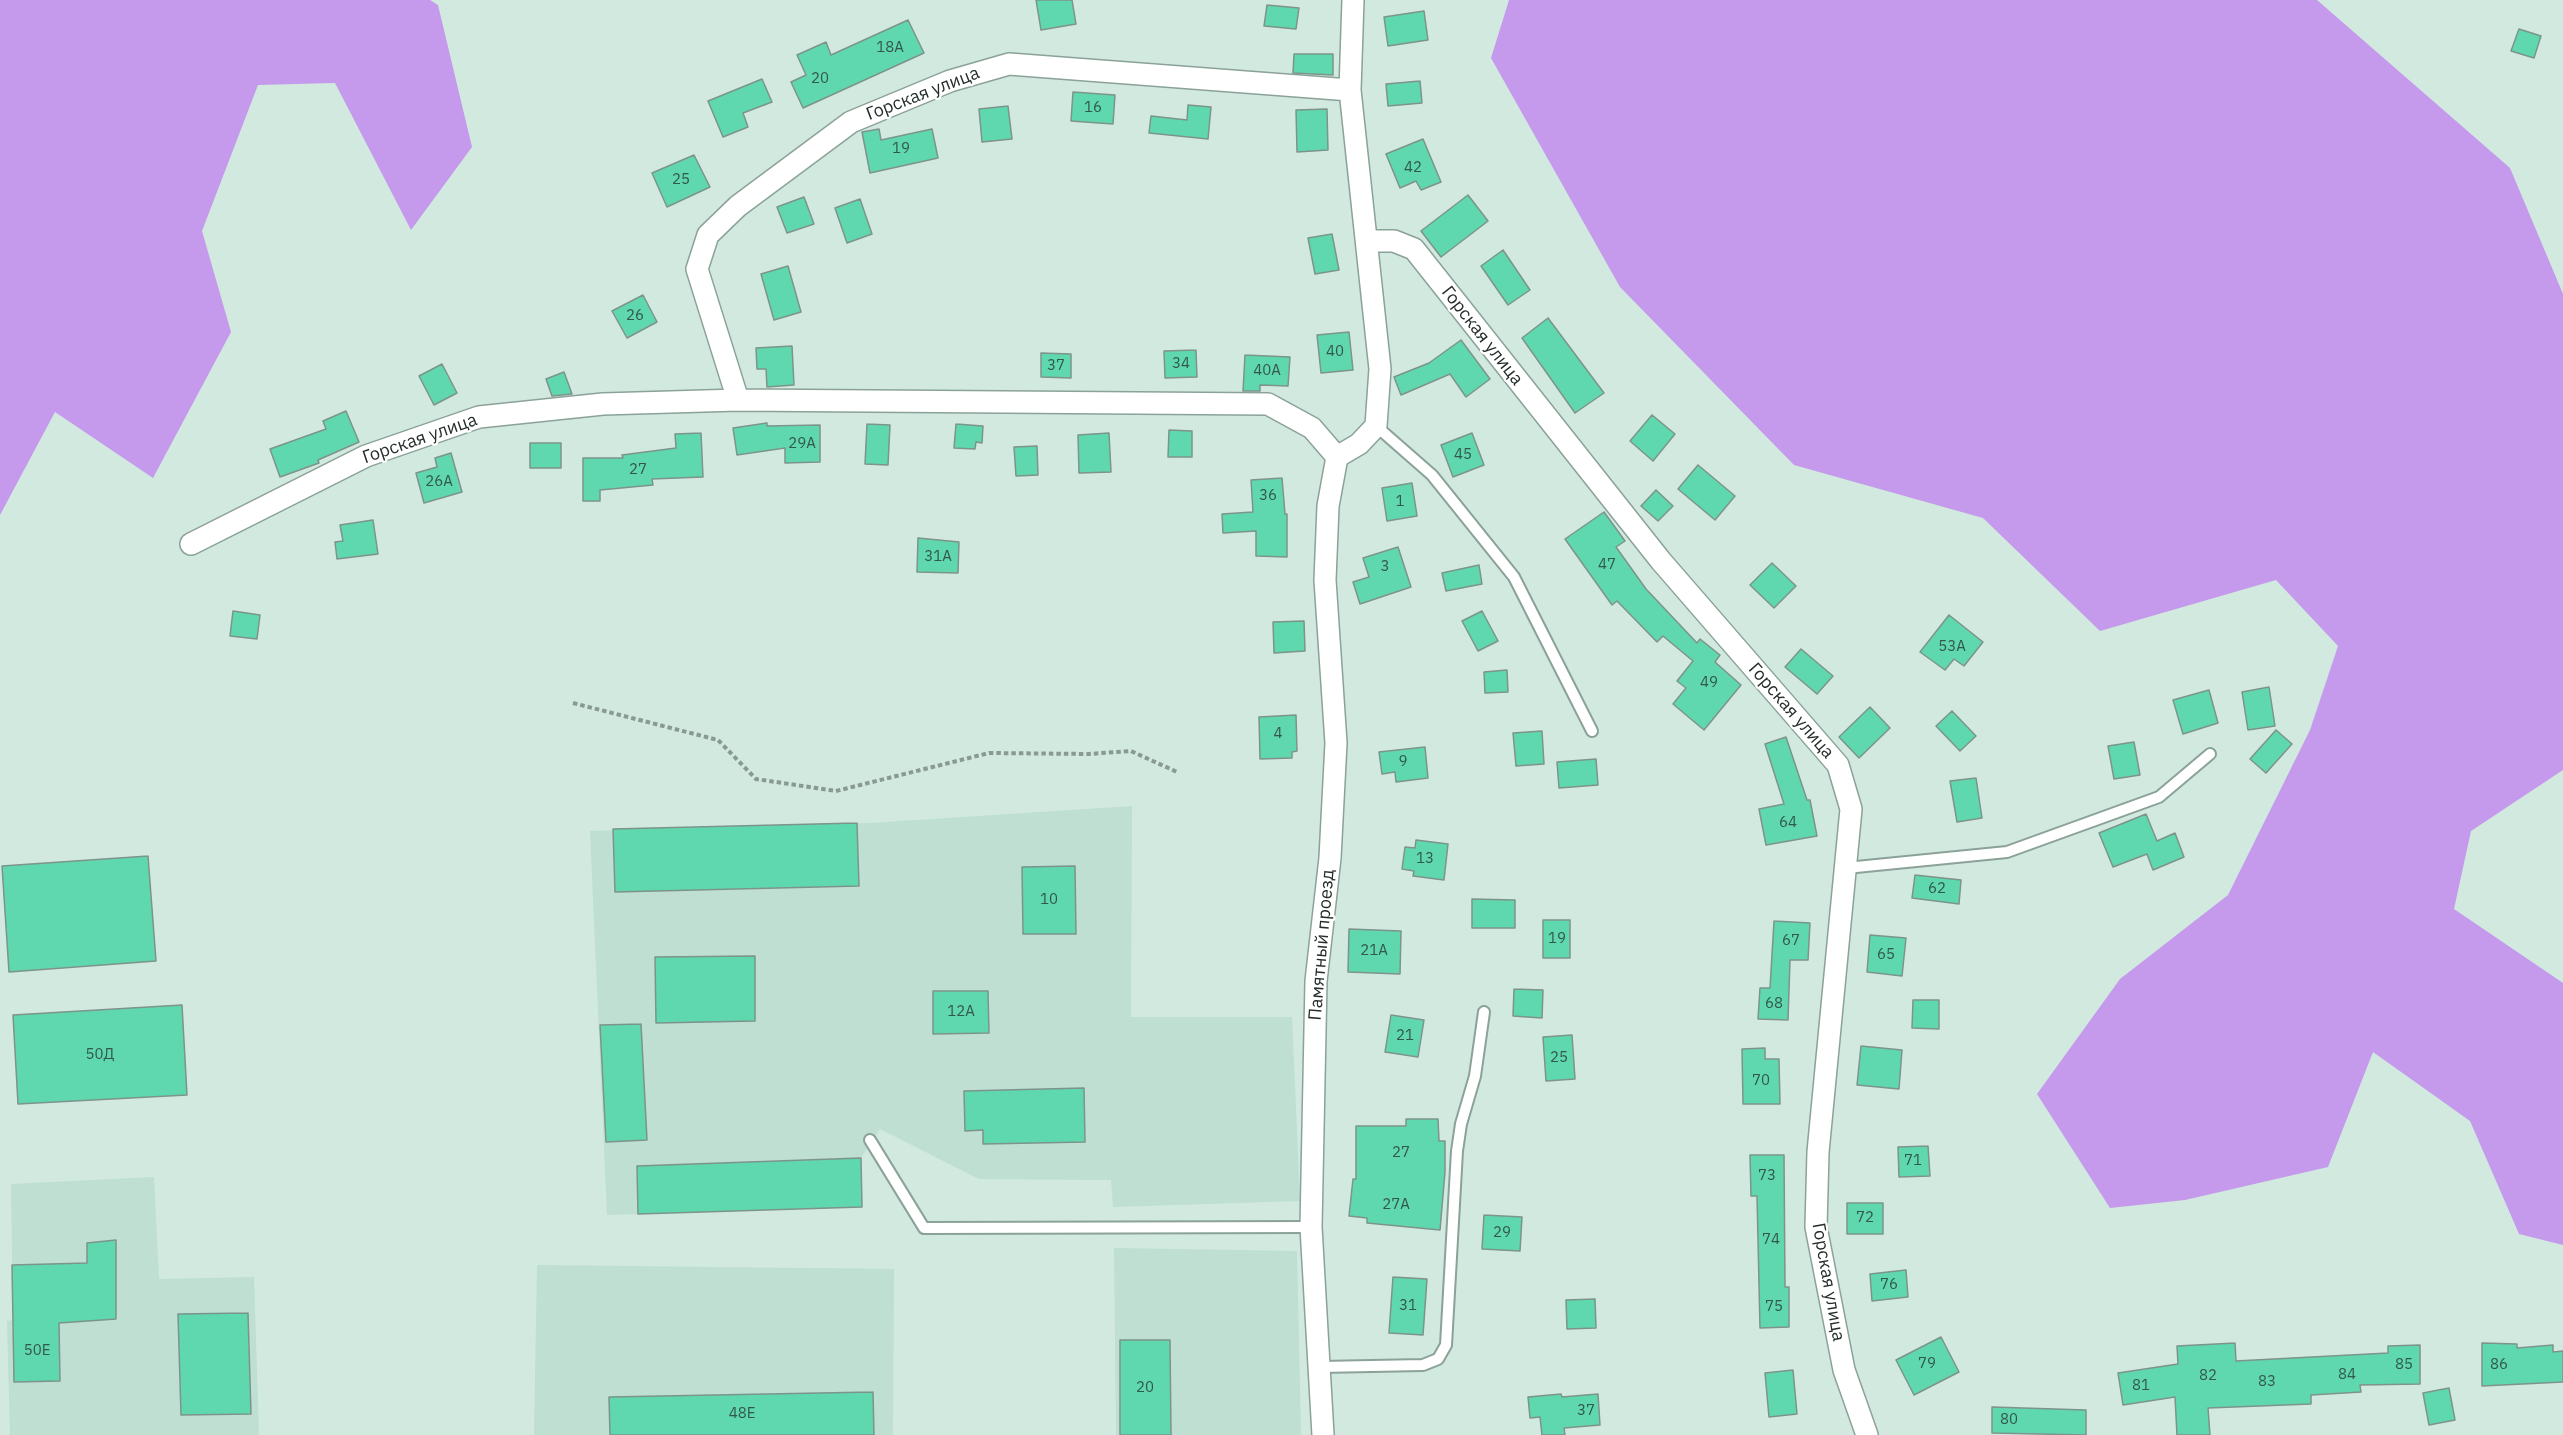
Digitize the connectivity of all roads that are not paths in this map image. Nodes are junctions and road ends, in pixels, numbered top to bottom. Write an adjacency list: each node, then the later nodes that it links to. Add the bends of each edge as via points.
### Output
1 (1353, 0): 2 (street)
2 (1350, 90): 3 (street); 4 (street, Горская улица, via 1009,64 950,81 851,122 738,206 708,235 697,269)
3 (1367, 241): 5 (street, via 1380,369); 10 (street, Горская улица, via 1394,241 1414,249 1661,561 1838,765 1851,809)
4 (738, 400): 6 (street, Горская улица, via 1268,404 1312,428); 7 (street, Горская улица, via 603,404 479,417 366,456)
5 (1376, 426): 6 (street, via 1359,444); 8 (lane, via 1432,476 1514,577)
6 (1337, 457): 13 (street, Памятный проезд, via 1328,506 1325,580 1336,743 1330,858 1316,981)
7 (192, 544)
8 (1592, 731)
9 (2210, 754): 10 (lane, via 2159,797 2007,852)
10 (1846, 868): 16 (street, Горская улица, via 1818,1152 1816,1227 1844,1370)
11 (1484, 1012): 14 (lane, via 1475,1076 1457,1151 1446,1345 1438,1359 1423,1365)
12 (870, 1140): 13 (lane, via 924,1228)
13 (1311, 1227): 14 (street, Памятный проезд)
14 (1320, 1367): 15 (street, Памятный проезд)
15 (1323, 1435)
16 (1867, 1435)

